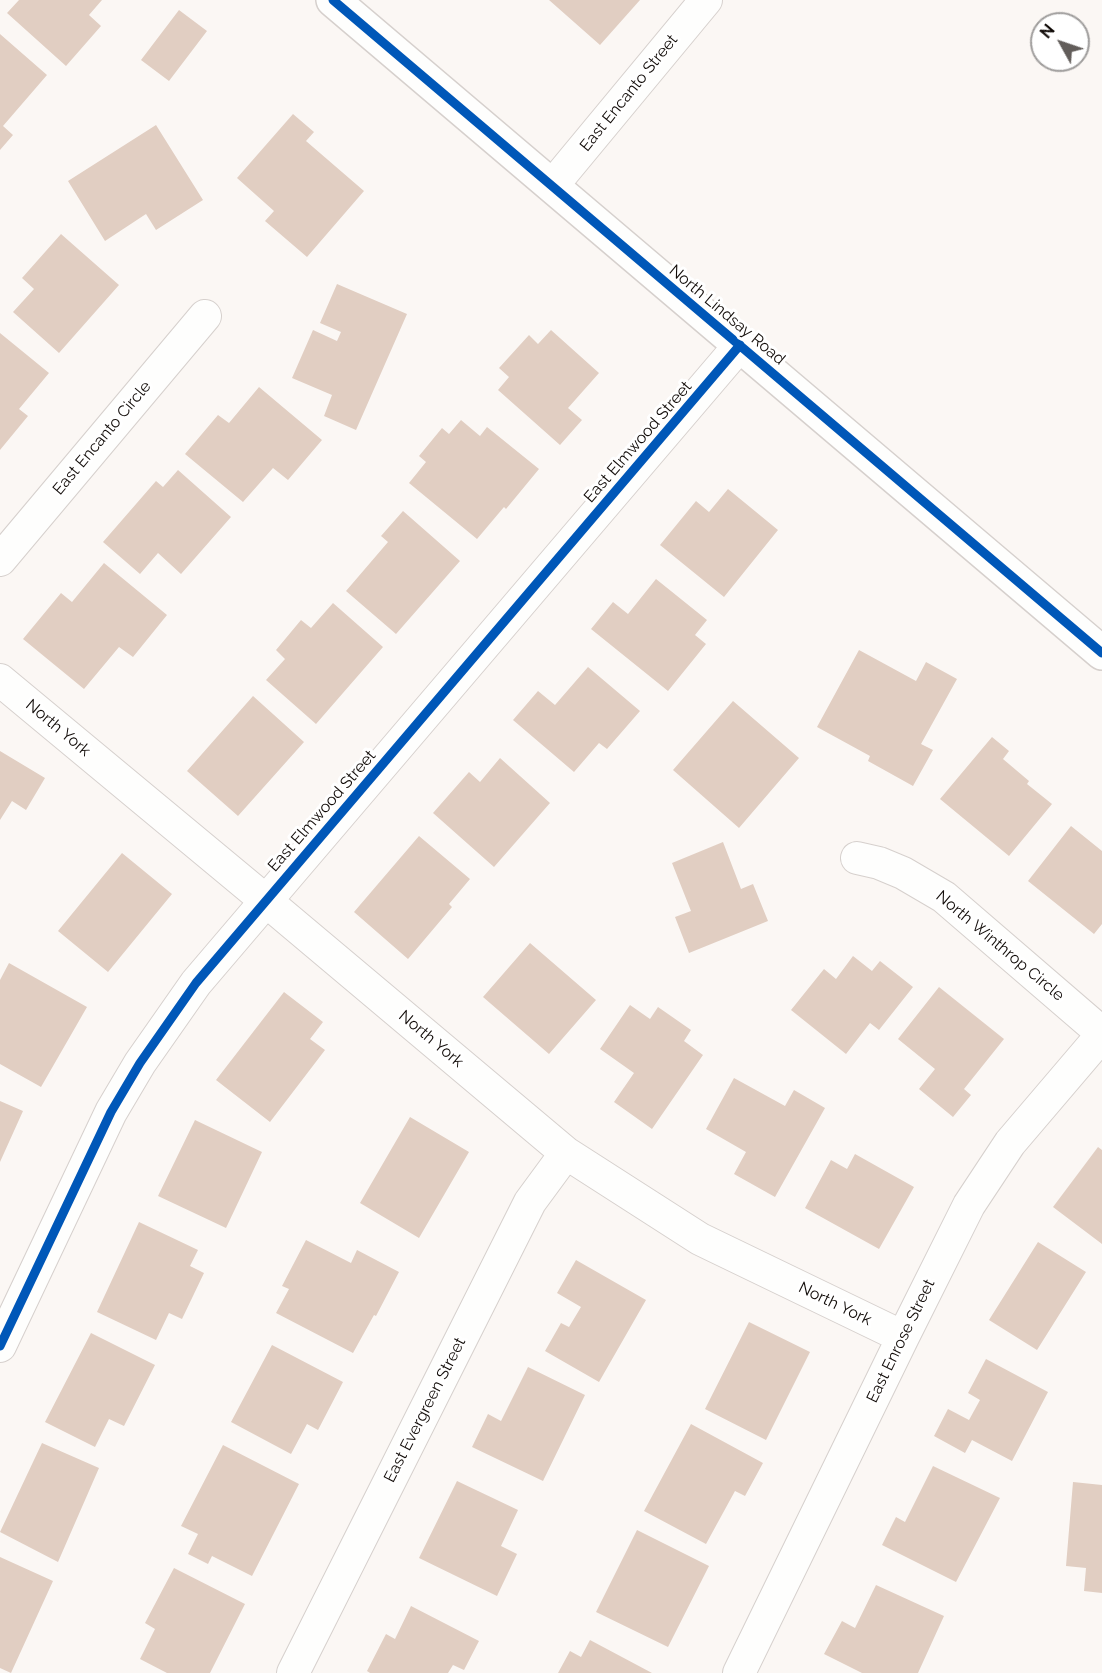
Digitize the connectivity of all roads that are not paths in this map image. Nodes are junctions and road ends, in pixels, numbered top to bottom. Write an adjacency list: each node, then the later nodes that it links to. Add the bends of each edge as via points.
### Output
1 (333, 0): 3 (main road, North Lindsay Road)
2 (706, 0): 3 (street, East Encanto Street)
3 (552, 186): 5 (main road, North Lindsay Road)
4 (205, 316): 6 (street, East Encanto Circle)
5 (740, 345): 7 (main road, North Lindsay Road); 10 (street, East Elmwood Street)
6 (0, 561)
7 (1102, 653)
8 (0, 680): 10 (street, North York)
9 (857, 858): 11 (street, North Winthrop Circle, via 903,873 944,897)
10 (265, 900): 12 (street, North York); 14 (street, East Elmwood Street, via 196,983 140,1063 111,1112)
11 (1102, 1034): 13 (street, East Enrose Street, via 1010,1143 969,1205)
12 (566, 1153): 13 (street, North York, via 700,1239); 15 (street, East Evergreen Street, via 530,1202)
13 (903, 1337): 16 (street, East Enrose Street)
14 (0, 1346)
15 (293, 1673)
16 (739, 1673)

